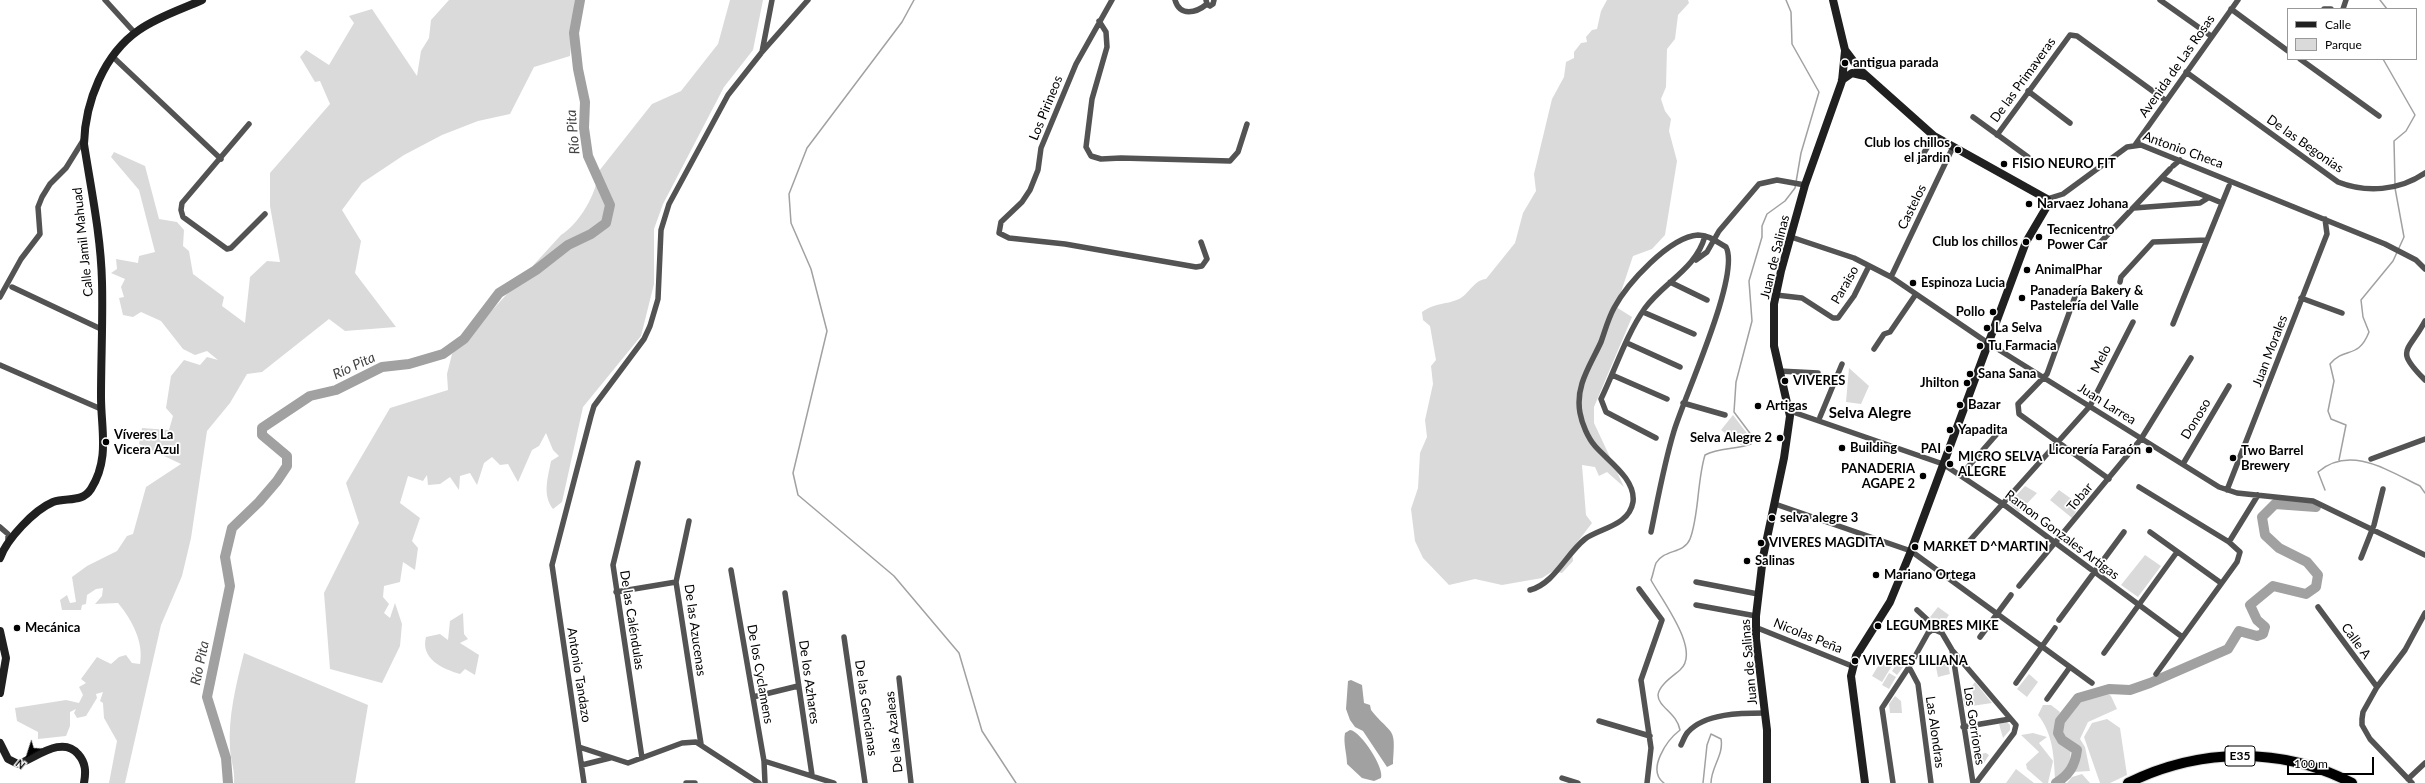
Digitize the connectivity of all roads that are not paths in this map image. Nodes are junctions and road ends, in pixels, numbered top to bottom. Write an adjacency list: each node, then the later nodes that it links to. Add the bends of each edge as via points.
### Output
1 (105, 0): 14 (street)
2 (202, 0): 14 (street, Calle Jamil Mahuad)
3 (772, 0): 18 (street)
4 (808, 0): 18 (street, Antonio Tandazo)
5 (1112, 0): 13 (street, Los Pirineos)
6 (1175, 0): 11 (street, via 1180,9 1186,12 1200,10)
7 (1214, 0): 11 (street, via 1212,5)
8 (1833, 0): 17 (street, Juan de Salinas)
9 (2160, 0): 15 (street)
10 (2238, 0): 12 (street, Avenida de Las Rosas)
11 (1206, 2)
12 (2231, 9): 15 (street, Avenida de Las Rosas); 16 (street)
13 (1099, 21): 30 (street, via 1106,32 1107,47 1092,99 1086,147 1091,156 1101,159 1230,161 1238,152); 54 (street, Los Pirineos, via 1076,64 1042,148 1038,170 1030,190 1022,202 1001,222 999,233 1009,238 1065,244 1196,267 1202,266 1207,259)
14 (135, 33): 19 (street, Calle Jamil Mahuad)
15 (2211, 36): 21 (street, Avenida de Las Rosas)
16 (2287, 49)
17 (1845, 50): 22 (street, Juan de Salinas, via 1855,65); 23 (street, Juan de Salinas)
18 (762, 52): 178 (street, Antonio Tandazo, via 728,95 665,213 661,230 658,299 650,326 644,339 594,406 552,571)
19 (112, 56): 33 (street, Calle Jamil Mahuad, via 95,93); 37 (street)
20 (2301, 60): 26 (street)
21 (2186, 72): 25 (street, Avenida de Las Rosas); 40 (street, De las Begonias, via 2338,182 2360,188 2387,187 2401,184)
22 (1871, 79): 23 (street, via 1852,73 1847,74); 32 (street)
23 (1842, 81): 42 (street, Juan de Salinas)
24 (2028, 91): 25 (street, De las Primaveras, via 2068,36 2073,35); 28 (street); 31 (street, De las Primaveras)
25 (2165, 100): 34 (street, Avenida de Las Rosas)
26 (2379, 116)
27 (1973, 117): 31 (street)
28 (2070, 123)
29 (249, 124): 37 (street)
30 (1247, 124)
31 (1997, 135): 36 (street)
32 (1934, 136): 35 (street); 39 (street)
33 (84, 139): 66 (street, via 66,168 42,196 38,207 40,234); 74 (street, Calle Jamil Mahuad, via 101,267)
34 (2136, 145): 38 (street, Antonio Checa); 45 (street, Antonio Checa, via 2127,147 2063,194)
35 (1954, 148): 45 (street); 59 (street, Castelos)
36 (2028, 157)
37 (221, 159): 48 (street, via 182,203 183,217 227,249)
38 (2180, 160): 41 (street); 49 (street, Antonio Checa)
39 (1918, 161)
40 (2425, 173)
41 (2162, 178): 44 (street); 47 (street)
42 (1805, 185): 51 (street, Juan de Salinas); 52 (street, via 1784,181 1763,182 1756,186)
43 (2229, 186): 46 (street)
44 (2208, 198): 46 (street); 47 (street, via 2200,203)
45 (2047, 199): 77 (street, via 2046,208 2026,242)
46 (2222, 203): 53 (street)
47 (2134, 208): 55 (street)
48 (265, 214)
49 (2325, 219): 58 (street, Antonio Checa, via 2405,254); 67 (street, Juan Morales, via 2327,234)
50 (1705, 236): 52 (street); 56 (street); 135 (street, via 1689,237 1672,245 1622,294 1580,387 1580,414 1588,435 1626,480 1633,496 1631,508 1615,525 1584,540 1542,584)
51 (1791, 237): 57 (street, Juan Larrea, via 1844,254); 65 (street, Juan de Salinas)
52 (1713, 239): 56 (street, via 1707,252); 90 (street, via 1726,247 1729,261 1716,318)
53 (2207, 240): 61 (street, via 2152,242 2121,277); 73 (street)
54 (1201, 242)
55 (2096, 247)
56 (1694, 261): 60 (street)
57 (1869, 266): 59 (street, Juan Larrea); 65 (street, Paraiso, via 1854,296 1838,318 1829,316 1802,298)
58 (2425, 269)
59 (1891, 276): 64 (street, Juan Larrea)
60 (1670, 282): 68 (street); 69 (street)
61 (2120, 282)
62 (12, 287): 74 (street)
63 (2076, 291): 86 (street)
64 (1916, 294): 77 (street, Juan Larrea); 78 (street, via 1890,332 1884,334)
65 (1776, 295): 83 (street, Juan de Salinas, via 1773,332)
66 (0, 297)
67 (2302, 298): 70 (street); 109 (street, Juan Morales)
68 (1707, 300)
69 (1643, 312): 75 (street); 76 (street)
70 (2342, 313)
71 (2425, 321): 87 (street, via 2407,348 2405,356 2409,364)
72 (2133, 322): 91 (street, Melo)
73 (2173, 324)
74 (101, 329): 92 (street, Calle Jamil Mahuad)
75 (1694, 334)
76 (1627, 343): 82 (street); 85 (street)
77 (1988, 343): 86 (street, Juan Larrea); 103 (street)
78 (1874, 349)
79 (2191, 358): 98 (street, Tobar)
80 (1842, 364): 95 (street)
81 (0, 365): 92 (street)
82 (1680, 367)
83 (1779, 371): 84 (street); 93 (street, Juan de Salinas)
84 (1818, 372)
85 (1612, 375): 89 (street); 97 (street, via 1601,400 1606,412)
86 (2045, 378): 91 (street, Juan Larrea); 100 (street, via 2018,404 2018,410 2019,414)
87 (2425, 380)
88 (2229, 386): 104 (street, Donoso)
89 (1667, 399)
90 (1683, 403): 94 (street); 116 (street, via 1673,432)
91 (2090, 406): 98 (street, Juan Larrea); 100 (street, Melo)
92 (101, 409): 119 (street, Calle Jamil Mahuad, via 104,446 92,488 82,497 48,505 19,529)
93 (1790, 411): 103 (street, Ramon Gonzales Artigas); 111 (street, Juan de Salinas, via 1784,458)
94 (1725, 415)
95 (1820, 417)
96 (1996, 435): 105 (street)
97 (1656, 438)
98 (2141, 439): 104 (street, Juan Larrea); 106 (street, Tobar)
99 (2425, 439): 101 (street)
100 (2057, 442): 106 (street); 112 (street, Melo)
101 (2371, 459)
102 (638, 463): 136 (street, De las Caléndulas, via 613,564)
103 (1943, 464): 105 (street, Ramon Gonzales Artigas); 123 (street)
104 (2183, 464): 109 (street, Juan Larrea)
105 (1961, 475): 112 (street, Ramon Gonzales Artigas)
106 (2109, 478): 121 (street, Tobar)
107 (2139, 487): 120 (street)
108 (2383, 489): 115 (street)
109 (2227, 490): 110 (street, Juan Larrea)
110 (2258, 495): 115 (street, Juan Larrea, via 2312,501); 120 (street)
111 (1774, 504): 123 (street); 138 (street, Juan de Salinas)
112 (2003, 504): 121 (street, Ramon Gonzales Artigas); 122 (street, Melo)
113 (689, 521): 130 (street, De las Azucenas)
114 (0, 527): 119 (street, via 8,534)
115 (2372, 530): 125 (street, Juan Larrea); 127 (street)
116 (1651, 532)
117 (2124, 532): 129 (street)
118 (2150, 532): 124 (street)
119 (8, 542): 126 (street, Calle Jamil Mahuad)
120 (2229, 542): 132 (street, via 2237,548 2240,556)
121 (2055, 544): 129 (street, Ramon Gonzales Artigas); 133 (street, Tobar)
122 (1964, 547)
123 (1911, 551): 145 (street); 158 (street, via 1890,602)
124 (2177, 552): 132 (street); 141 (street)
125 (2425, 555)
126 (0, 558)
127 (2361, 558)
128 (731, 570): 168 (street, De los Cyclamens)
129 (2094, 573): 141 (street, Ramon Gonzales Artigas); 147 (street)
130 (676, 582): 136 (street); 176 (street, De las Azucenas)
131 (1696, 582): 138 (street)
132 (2221, 582): 152 (street)
133 (2019, 586)
134 (1639, 589): 174 (street, via 1662,620 1641,680)
135 (1530, 590)
136 (616, 592): 180 (street, De las Caléndulas)
137 (785, 593): 165 (street, De los Azhares)
138 (1758, 594): 146 (street, Juan de Salinas)
139 (2011, 595): 145 (street)
140 (1696, 605): 146 (street)
141 (2140, 606): 152 (street, Ramon Gonzales Artigas); 157 (street)
142 (2318, 607): 166 (street, Calle A)
143 (1918, 610): 150 (street, via 1932,624)
144 (2425, 613): 166 (street, via 2405,650)
145 (1997, 614): 154 (street); 155 (street)
146 (1756, 616): 148 (street, Juan de Salinas)
147 (2059, 620)
148 (1755, 627): 158 (street, Nicolas Peña); 170 (street, Juan de Salinas)
149 (2055, 628): 155 (street)
150 (1933, 629): 156 (street, via 1942,633); 159 (street, via 1928,633)
151 (0, 631): 167 (street, via 6,658)
152 (2181, 636): 161 (street)
153 (844, 637): 194 (street, De las Gencianas)
154 (1980, 637)
155 (2041, 647): 160 (street); 163 (street)
156 (1952, 650): 171 (street); 173 (street, Los Gorriones)
157 (2104, 653)
158 (1852, 666): 199 (street, via 1851,676)
159 (1909, 667): 200 (street, via 1882,708); 201 (street, Las Alondras, via 1918,684)
160 (2070, 667): 164 (street); 169 (street)
161 (2156, 674)
162 (899, 678): 195 (street, De las Azaleas)
163 (2016, 683)
164 (2092, 683)
165 (798, 686): 168 (street); 184 (street, De los Azhares)
166 (2377, 687): 186 (street, via 2363,712 2362,725 2370,739)
167 (0, 693)
168 (753, 697): 181 (street, De los Cyclamens)
169 (2047, 699)
170 (1765, 713): 177 (street, via 1727,714 1704,722 1689,731); 198 (street, Juan de Salinas)
171 (2010, 719): 173 (street); 203 (street, via 2016,725 2014,733)
172 (1599, 721): 174 (street)
173 (1963, 727): 202 (street, Los Gorriones)
174 (1650, 736): 197 (street)
175 (0, 743): 187 (street, via 8,759 18,764 57,747 67,746 83,760)
176 (701, 744): 180 (street, via 691,741 682,743); 191 (street)
177 (1681, 745)
178 (579, 747): 179 (street); 183 (street, Antonio Tandazo)
179 (610, 758): 180 (street, via 628,762); 183 (street)
180 (642, 758)
181 (764, 761): 184 (street); 192 (street, De los Cyclamens)
182 (2425, 762): 186 (street)
183 (582, 765): 188 (street, Antonio Tandazo)
184 (812, 775): 193 (street)
185 (1562, 778): 196 (street)
186 (2410, 781)
187 (84, 783)
188 (584, 783)
189 (686, 783): 190 (street)
190 (695, 783)
191 (759, 783)
192 (765, 783)
193 (834, 783)
194 (866, 783)
195 (911, 783)
196 (1578, 783)
197 (1647, 783)
198 (1767, 783)
199 (1865, 783)
200 (1893, 783)
201 (1931, 783)
202 (1973, 783)
203 (1976, 783)
204 (2128, 783): 205 (highway, E35, via 2173,765 2233,756 2295,762)
205 (2352, 783)

